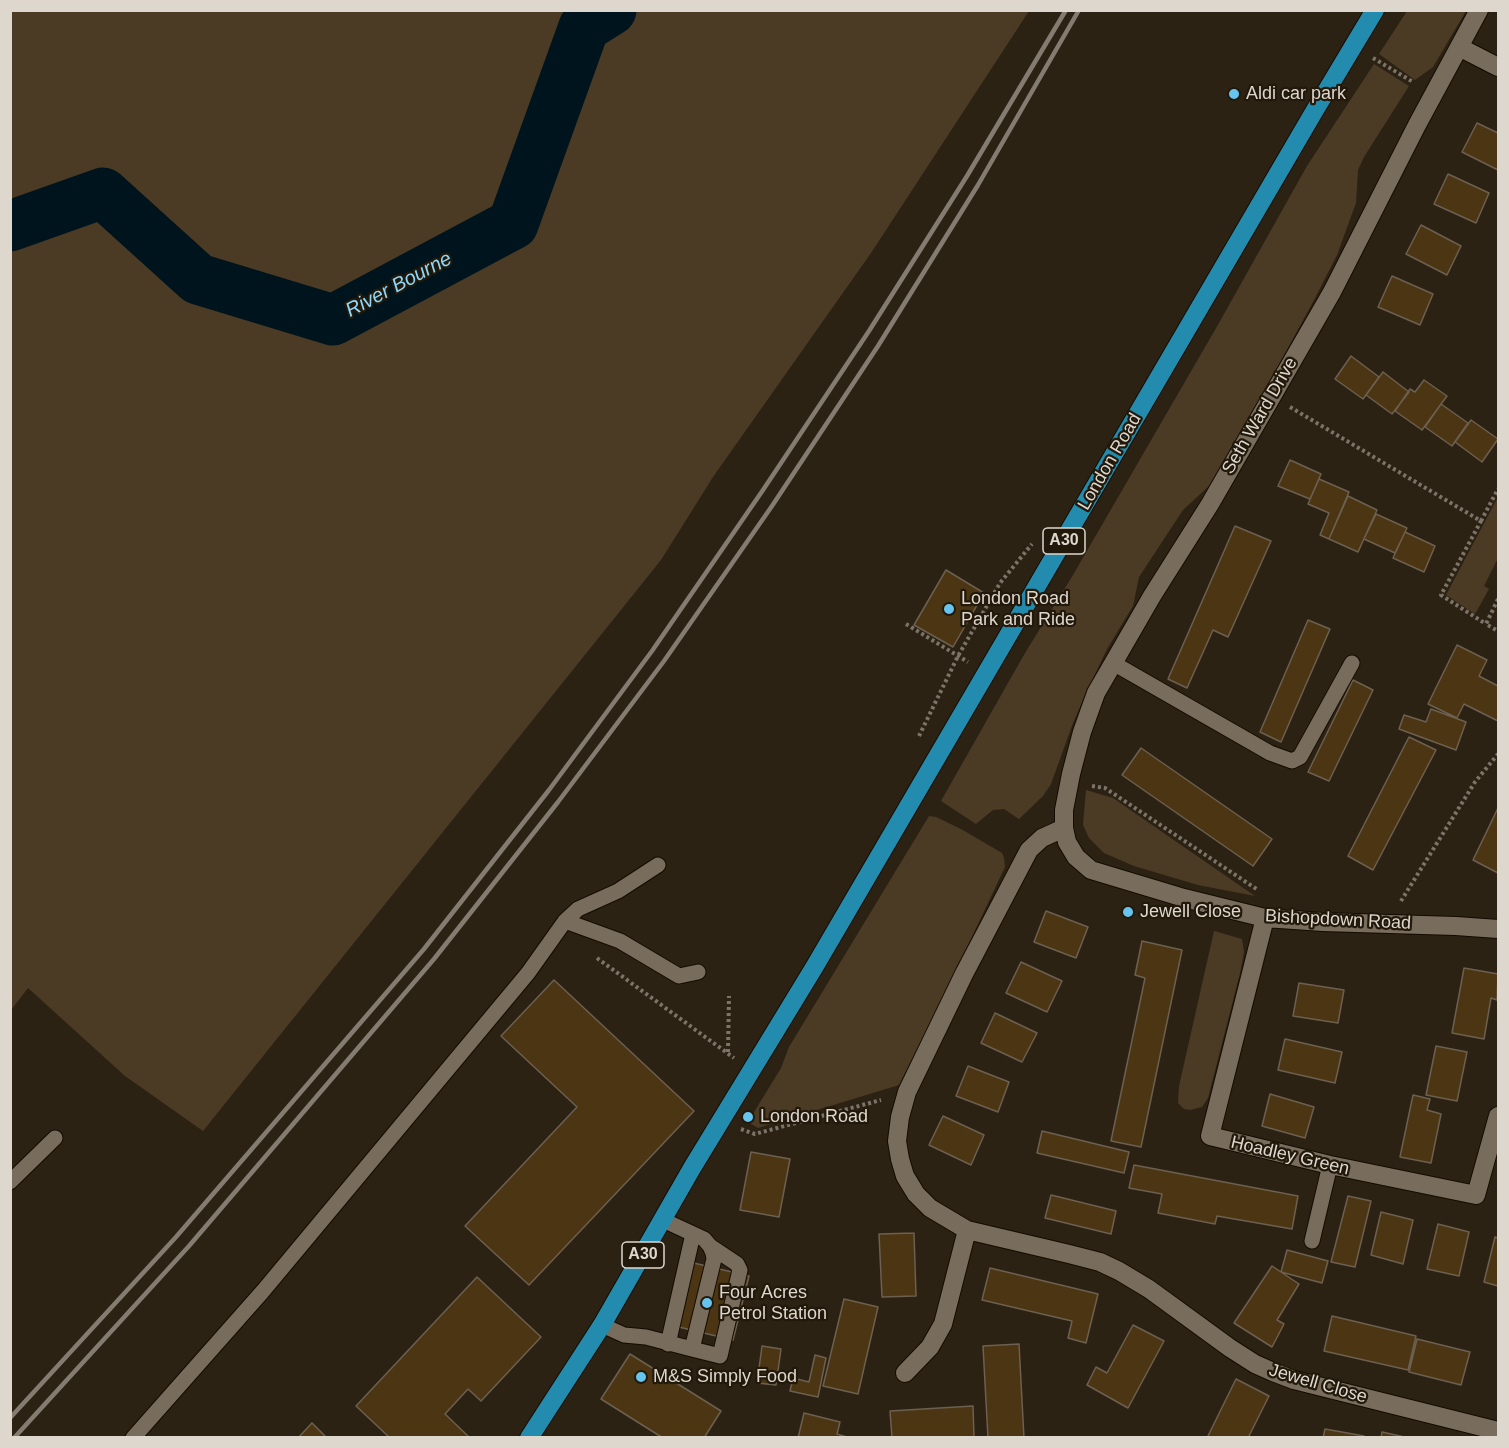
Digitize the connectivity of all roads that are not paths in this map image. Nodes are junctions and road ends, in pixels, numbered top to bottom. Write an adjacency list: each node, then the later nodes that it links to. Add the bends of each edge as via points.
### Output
1 (1375, 10): 17 (highway, London Road / A30)
2 (1479, 10): 3 (street, Seth Ward Drive)
3 (1459, 46): 4 (street); 5 (street, Seth Ward Drive, via 1332,292)
4 (1498, 67)
5 (1113, 663): 6 (lane, via 1270,753 1292,760 1300,757); 7 (street, Seth Ward Drive, via 1096,693 1082,732 1069,783)
6 (1352, 663)
7 (1064, 828): 9 (street, Bishopdown Road, via 1076,857 1091,870); 18 (street, Jewell Close, via 1042,838 1029,850 964,974 907,1092 900,1117 897,1141 905,1176 930,1208)
8 (658, 866): 10 (lane, via 618,891 578,909)
9 (1265, 918): 11 (street, Bishopdown Road); 15 (street, Hoadley Green, via 1210,1136)
10 (565, 921): 12 (lane, via 620,941 679,976); 27 (lane, via 528,974 278,1273)
11 (1498, 929)
12 (698, 972)
13 (1498, 1116): 15 (street, Hoadley Green, via 1476,1195)
14 (55, 1138): 16 (lane)
15 (1329, 1165): 20 (lane)
16 (10, 1182)
17 (663, 1220): 19 (lane); 22 (highway, London Road / A30)
18 (967, 1230): 25 (street, via 943,1324 930,1347); 26 (street, Jewell Close, via 1100,1262 1149,1288 1255,1364 1294,1380)
19 (693, 1234): 21 (lane); 23 (lane)
20 (1312, 1241)
21 (710, 1246): 24 (lane, via 714,1259); 24 (lane, via 740,1270 720,1356)
22 (602, 1325): 23 (lane); 28 (highway, London Road / A30)
23 (668, 1344): 24 (lane)
24 (692, 1349)
25 (905, 1373)
26 (1498, 1431)
27 (133, 1437)
28 (529, 1437)

